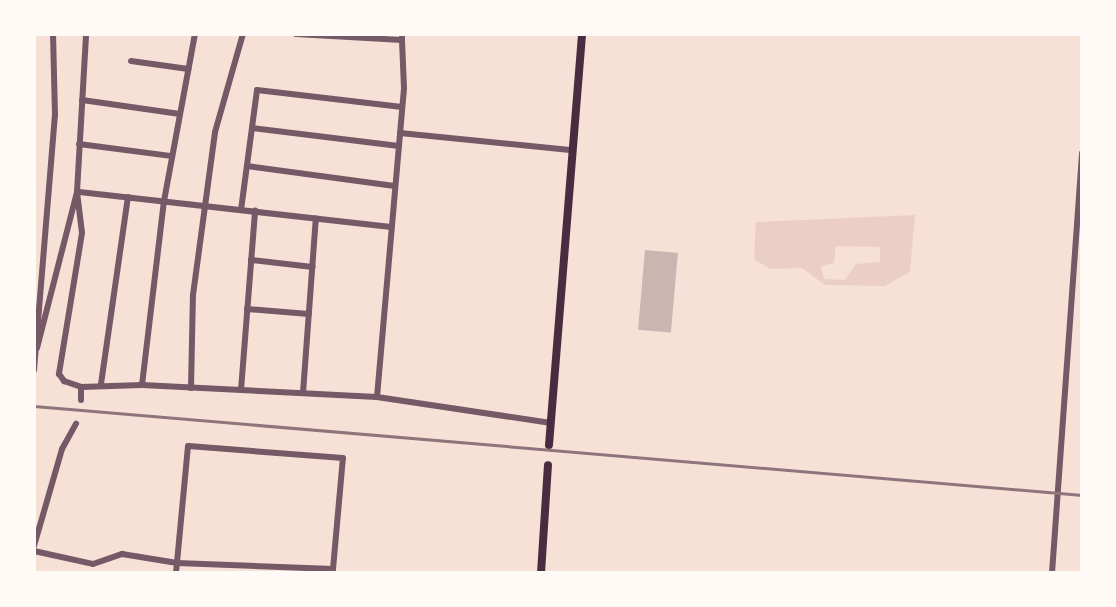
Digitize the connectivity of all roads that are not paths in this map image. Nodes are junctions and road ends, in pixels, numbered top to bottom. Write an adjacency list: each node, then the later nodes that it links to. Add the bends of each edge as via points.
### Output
1 (53, 34): 37 (street, via 55,115)
2 (86, 34): 11 (street)
3 (195, 34): 10 (street)
4 (243, 34): 26 (street, via 215,132)
5 (296, 34): 7 (street)
6 (582, 34): 18 (main road)
7 (360, 36): 8 (street)
8 (402, 37): 12 (street)
9 (131, 61): 10 (street)
10 (188, 69): 13 (street)
11 (82, 100): 13 (street); 16 (street)
12 (402, 107): 14 (street, via 257,90); 15 (street)
13 (180, 114): 20 (street)
14 (252, 128): 17 (street); 21 (street)
15 (400, 133): 17 (street); 18 (street)
16 (79, 144): 20 (street); 23 (street)
17 (399, 146): 22 (street)
18 (570, 150): 47 (main road)
19 (1082, 153): 34 (street)
20 (172, 156): 25 (street)
21 (247, 166): 22 (street); 27 (street)
22 (395, 186): 30 (street)
23 (77, 192): 24 (street); 37 (street); 41 (street, via 82,233 56,366 64,381)
24 (128, 197): 25 (street); 39 (street)
25 (164, 201): 26 (street); 40 (street)
26 (206, 206): 27 (street); 42 (street, via 193,295)
27 (241, 210): 28 (street)
28 (255, 211): 29 (street); 31 (street)
29 (316, 218): 30 (street); 32 (street)
30 (391, 227): 45 (street)
31 (251, 260): 32 (street); 35 (street)
32 (313, 267): 36 (street)
33 (1082, 285): 34 (street)
34 (1071, 286): 56 (street)
35 (247, 309): 36 (street); 43 (street)
36 (309, 314): 44 (street)
37 (34, 359): 38 (street)
38 (34, 370)
39 (101, 384): 40 (street); 41 (street)
40 (142, 385): 42 (street)
41 (81, 387): 46 (street)
42 (191, 388): 43 (street)
43 (241, 390): 44 (street)
44 (303, 393): 45 (street)
45 (377, 397): 47 (street)
46 (81, 400)
47 (551, 423): 49 (main road)
48 (76, 424): 51 (street, via 62,449)
49 (549, 445)
50 (548, 465): 55 (main road)
51 (34, 548): 52 (street, via 93,564 122,554)
52 (177, 563): 53 (street); 53 (street, via 188,446 343,458); 54 (street)
53 (334, 571)
54 (176, 573)
55 (541, 573)
56 (1052, 573)

